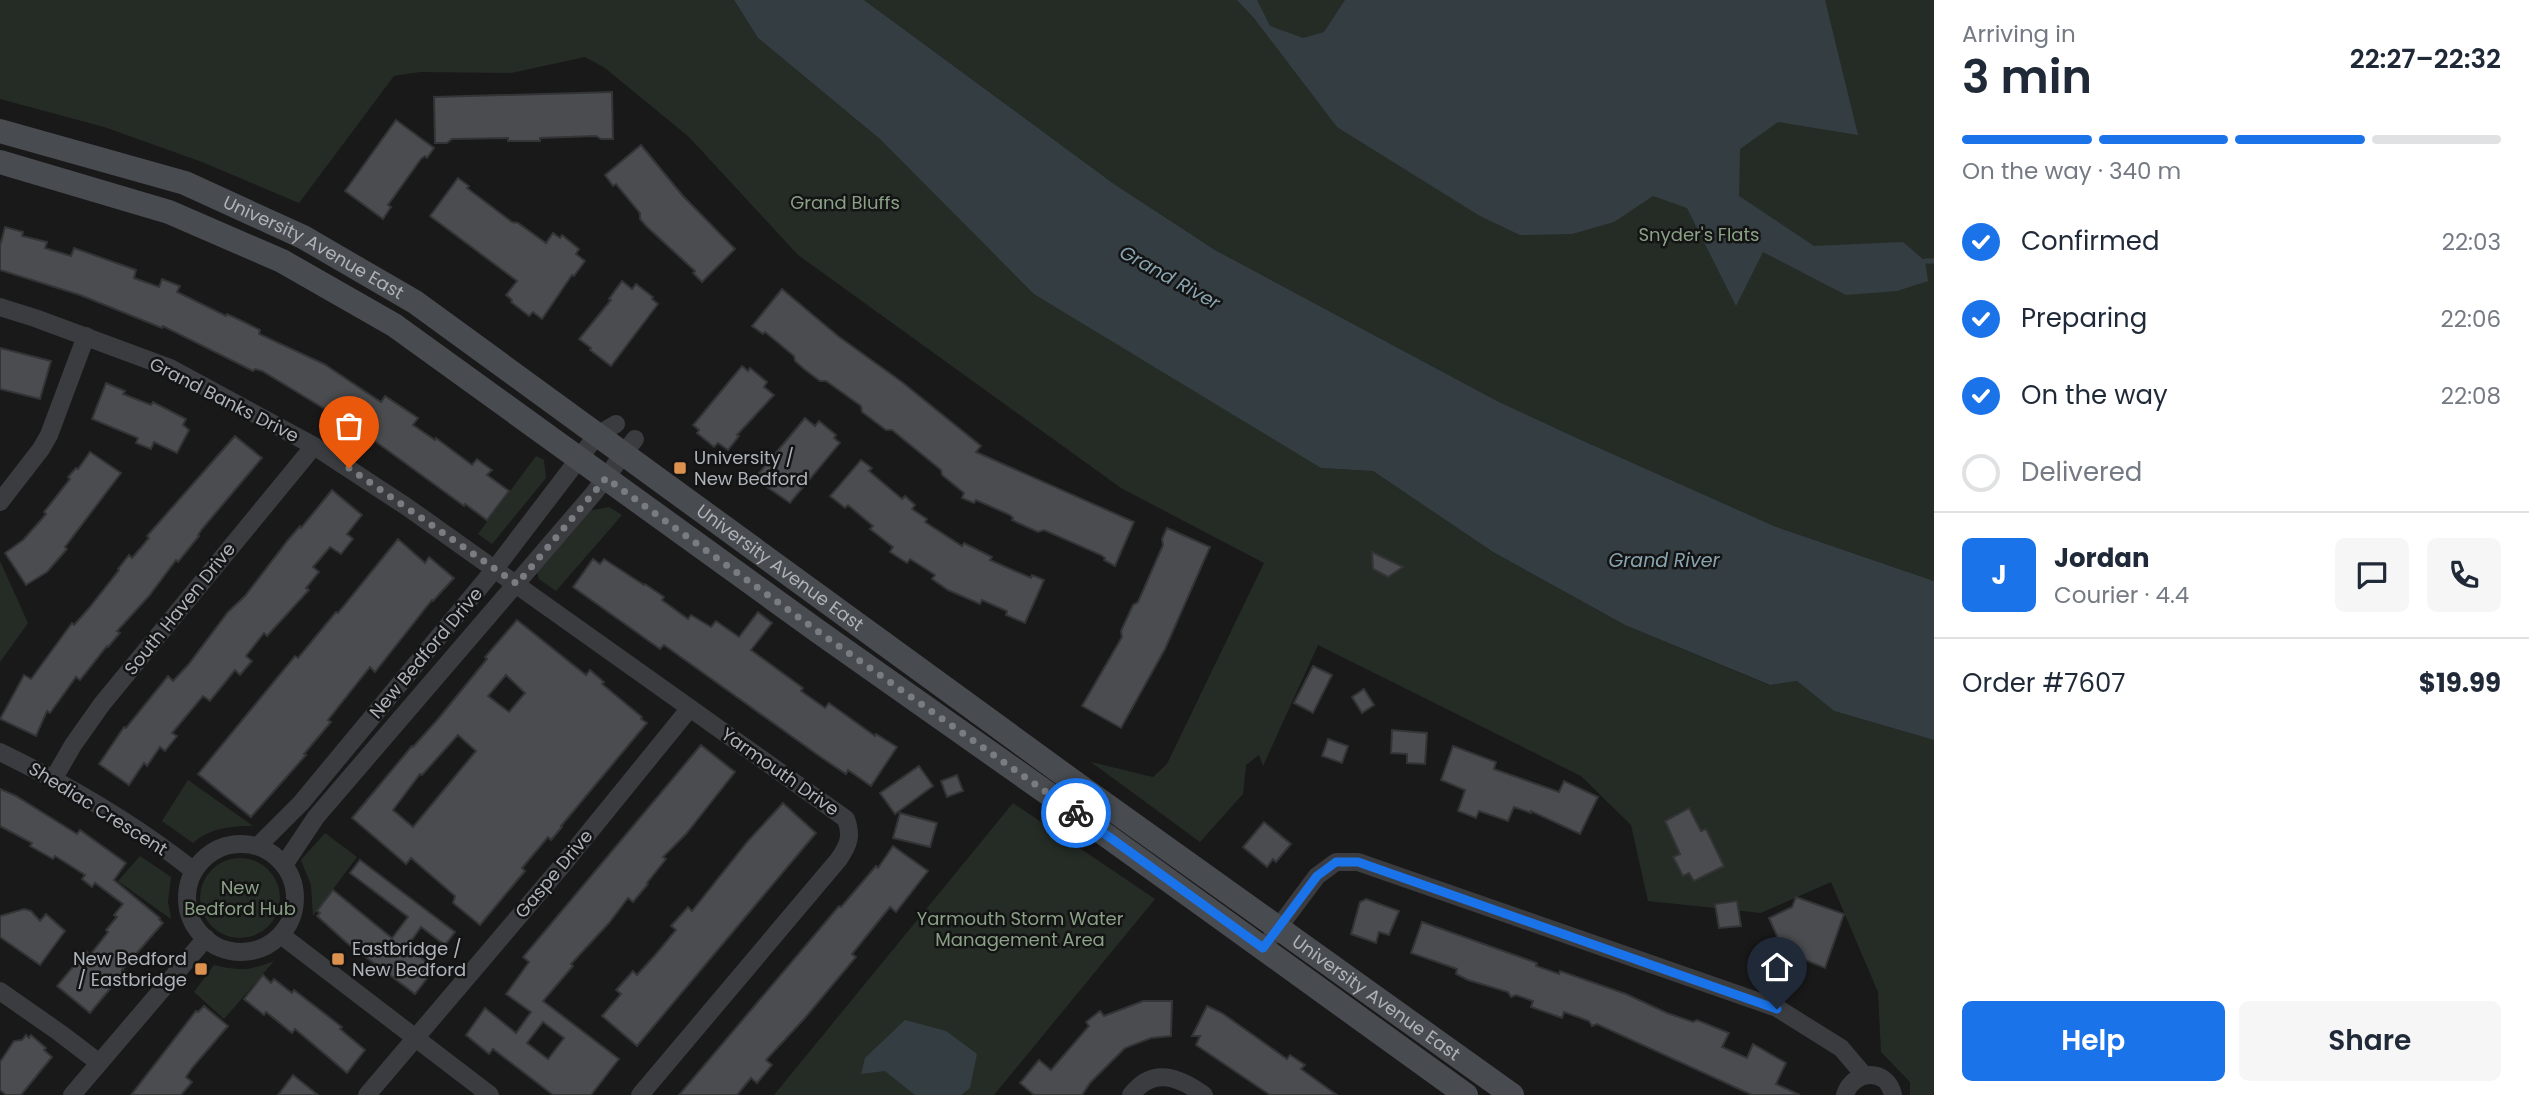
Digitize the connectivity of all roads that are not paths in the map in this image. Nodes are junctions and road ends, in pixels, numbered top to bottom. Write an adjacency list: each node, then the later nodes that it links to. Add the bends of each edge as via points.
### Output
1 (0, 131): 5 (main road, University Avenue East, via 185,183 303,237 415,302)
2 (0, 162): 8 (main road, University Avenue East, via 169,212 282,261 394,325)
3 (0, 307): 4 (street, Grand Banks Drive)
4 (86, 336): 6 (street, Grand Banks Drive, via 170,368); 10 (street, via 49,435)
5 (606, 430): 7 (main road, University Avenue East); 8 (street, New Bedford Drive)
6 (314, 446): 11 (street, Grand Banks Drive); 15 (street, South Haven Drive, via 103,704)
7 (630, 447): 9 (street, New Bedford Drive); 19 (main road, University Avenue East)
8 (579, 458): 9 (main road, University Avenue East); 11 (street, New Bedford Drive)
9 (606, 478): 12 (street, New Bedford Drive); 22 (main road, University Avenue East)
10 (0, 502)
11 (494, 570): 12 (street, Yarmouth Drive); 16 (street, New Bedford Drive, via 301,803)
12 (517, 584): 13 (street, Yarmouth Drive); 17 (street, New Bedford Drive, via 316,817)
13 (690, 708): 24 (street, Gaspe Drive); 30 (street, Yarmouth Drive, via 846,819 851,833 839,859)
14 (0, 752): 15 (street, Shediac Crescent)
15 (54, 778): 18 (street, Shediac Crescent)
16 (258, 846): 17 (street); 18 (street, via 222,847)
17 (284, 864): 20 (street, via 295,898 292,917)
18 (194, 871): 21 (street, via 187,907 195,927)
19 (1278, 928): 22 (street); 26 (street, via 1317,876 1336,862 1358,862 1777,1009 1841,1048); 34 (main road, University Avenue East)
20 (281, 935): 21 (street, via 254,951 242,952 218,947); 24 (street)
21 (206, 938): 25 (street)
22 (1263, 948): 33 (main road, University Avenue East)
23 (0, 991): 25 (street)
24 (415, 1037): 28 (street, Gaspe Drive); 29 (street)
25 (98, 1062): 27 (street)
26 (1864, 1075): 35 (street, via 1850,1084); 36 (street, via 1880,1077)
27 (72, 1095)
28 (367, 1095)
29 (490, 1095)
30 (640, 1095)
31 (1131, 1095): 32 (street, via 1150,1080 1172,1077)
32 (1204, 1095)
33 (1466, 1095)
34 (1512, 1095)
35 (1845, 1095)
36 (1893, 1095)

